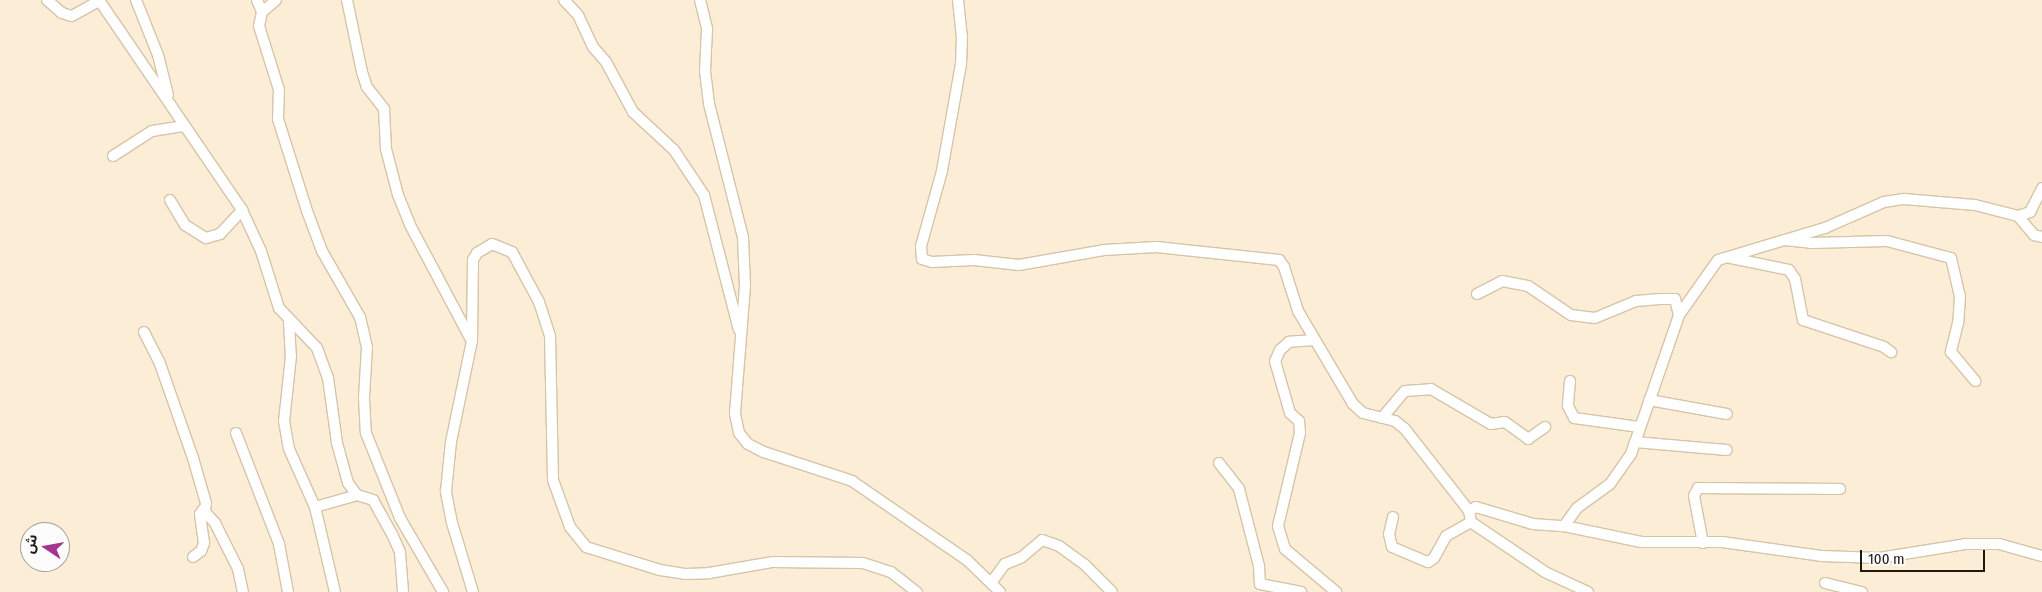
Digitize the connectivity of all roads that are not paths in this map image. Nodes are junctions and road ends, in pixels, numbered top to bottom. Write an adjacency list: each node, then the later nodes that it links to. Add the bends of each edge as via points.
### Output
1 (47, 0): 9 (street, via 62,13 72,16)
2 (136, 0): 11 (street, via 158,55)
3 (257, 0): 10 (street)
4 (276, 0): 10 (street)
5 (347, 0): 27 (street, via 367,87 384,108 386,149 398,196)
6 (564, 0): 25 (street, via 578,15 593,47 606,62 633,112 674,150 704,195)
7 (700, 0): 25 (street, via 708,29 704,71 709,104 743,237 745,286)
8 (958, 0): 26 (street, via 961,64 942,171 921,246 922,259 1018,265 1104,250 1156,247 1279,260 1298,311)
9 (99, 1): 11 (street)
10 (262, 12): 57 (street, via 259,26 279,90 278,118 307,211 322,251 362,325 367,347 364,398 368,439 400,518)
11 (170, 101): 12 (street)
12 (185, 126): 13 (street, via 152,131); 16 (street)
13 (113, 156)
14 (2042, 188): 17 (street, via 2030,212)
15 (170, 200): 16 (street, via 185,225 206,238 220,234)
16 (242, 210): 23 (street, via 261,251 279,308)
17 (2018, 216): 18 (street, via 2034,235); 19 (street, via 1975,205 1904,199 1884,202 1847,221)
18 (2042, 237)
19 (1781, 240): 20 (street); 30 (street, via 1811,243 1887,241 1951,258 1960,297 1951,352)
20 (1725, 257): 22 (street, via 1712,264); 28 (street, via 1789,270 1795,279 1803,320)
21 (1477, 294): 22 (street, via 1502,281 1528,286 1571,315 1595,318 1636,301 1660,298 1675,299)
22 (1679, 315): 31 (street)
23 (289, 322): 41 (street, via 316,348 322,360 328,378 342,465 348,483); 42 (street, via 291,356 284,421 289,450)
24 (144, 332): 44 (street, via 159,361 193,458 206,504)
25 (740, 334): 51 (street, via 735,414 739,433 748,444 852,481 967,560)
26 (1315, 340): 33 (street, via 1353,404 1364,413); 63 (street, via 1289,342 1280,350 1276,361 1290,413 1299,421 1300,433 1278,526 1285,549)
27 (472, 341): 58 (street, via 451,442 446,491 454,532); 59 (street, via 473,260 492,244 503,246 512,252 539,302 550,336 553,480 570,527 586,547 660,570 685,574 773,562 863,563 891,572)
28 (1891, 352)
29 (1570, 381): 35 (street, via 1568,406 1574,418)
30 (1975, 381)
31 (1649, 400): 32 (street); 35 (street)
32 (1727, 414)
33 (1382, 418): 34 (street, via 1405,391 1431,389 1491,424 1505,422 1528,439); 43 (street, via 1395,421 1405,429)
34 (1545, 427)
35 (1640, 427): 37 (street)
36 (236, 433): 54 (street, via 279,544)
37 (1635, 442): 38 (street); 47 (street, via 1610,484 1577,508)
38 (1728, 450)
39 (1219, 463): 62 (street, via 1239,489 1259,566 1260,584)
40 (1840, 489): 48 (street, via 1698,488 1694,496)
41 (357, 495): 42 (street); 56 (street, via 373,500 400,552)
42 (315, 507): 55 (street)
43 (1469, 510): 46 (street); 47 (street, via 1476,507 1533,524)
44 (205, 511): 50 (street, via 200,514 204,543 201,551); 53 (street, via 238,569)
45 (1393, 517): 46 (street, via 1389,534 1392,547 1428,562 1434,558 1446,536)
46 (1471, 522): 64 (street, via 1545,572)
47 (1564, 526): 48 (street, via 1640,542)
48 (1703, 542): 49 (street, via 1861,559 1918,554 1966,544 1999,544)
49 (2042, 556)
50 (193, 557)
51 (991, 583): 60 (street); 61 (street, via 1005,564 1022,557 1042,540 1059,546 1086,565)
52 (1825, 583): 65 (street)
53 (244, 592)
54 (288, 592)
55 (335, 592)
56 (404, 592)
57 (443, 592)
58 (473, 592)
59 (917, 592)
60 (1000, 592)
61 (1112, 592)
62 (1301, 592)
63 (1336, 592)
64 (1588, 592)
65 (1862, 592)

